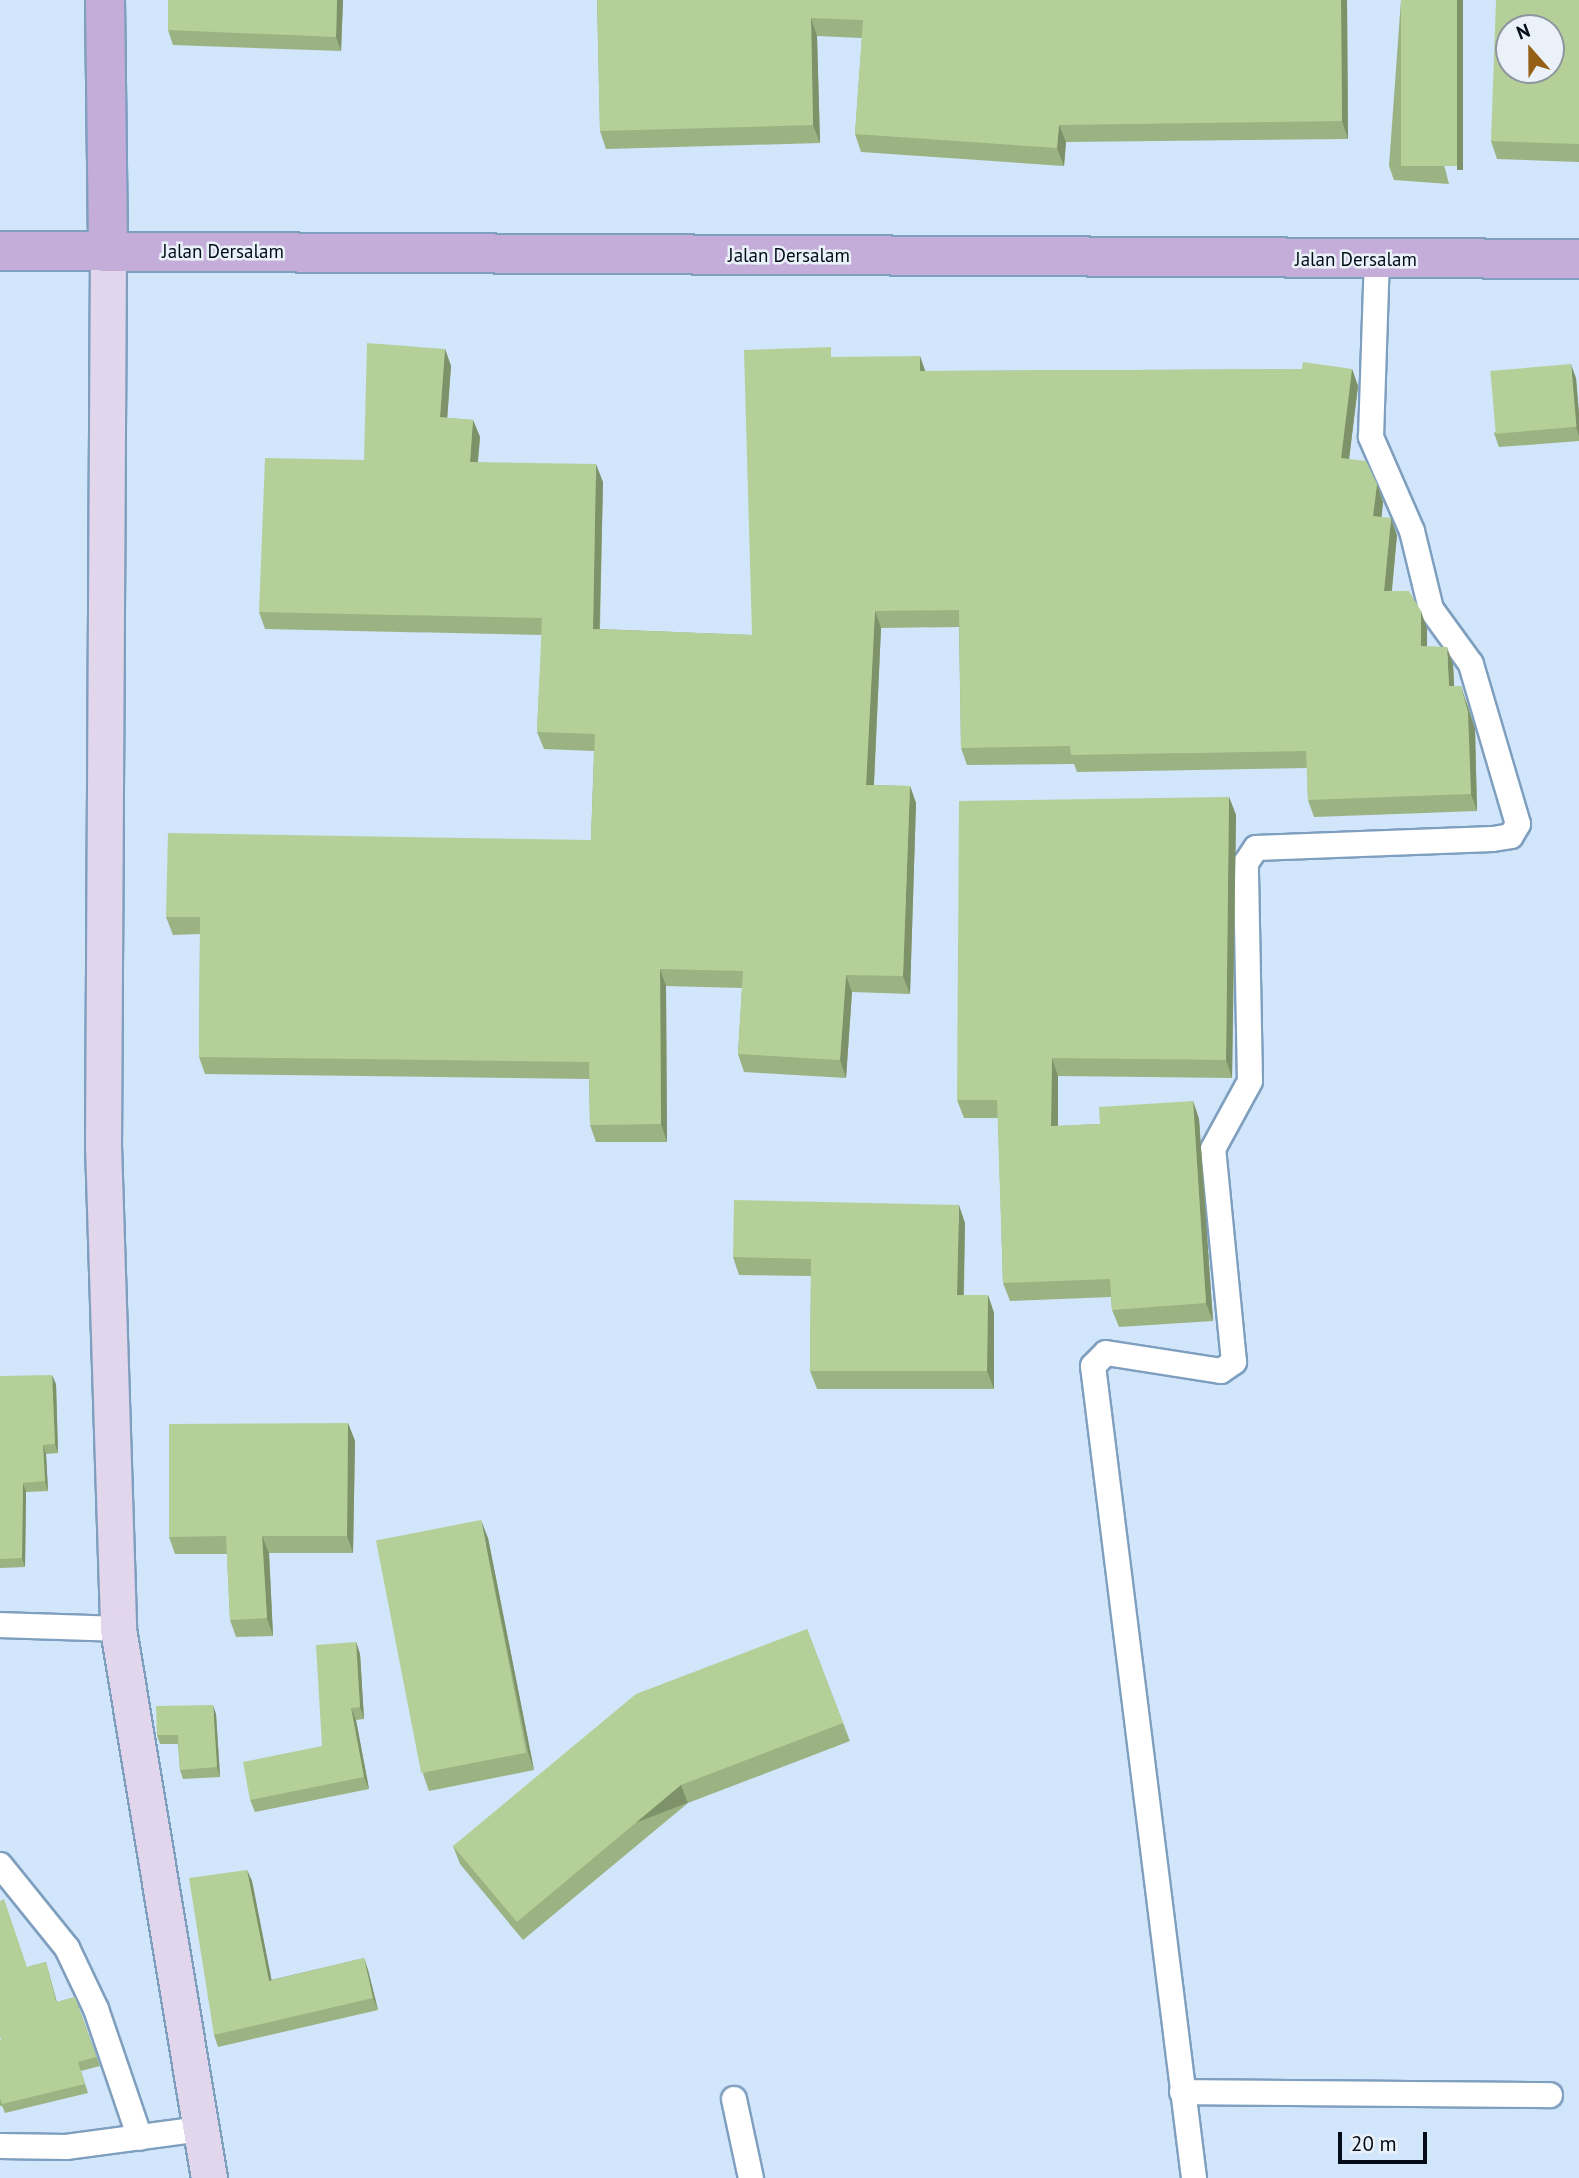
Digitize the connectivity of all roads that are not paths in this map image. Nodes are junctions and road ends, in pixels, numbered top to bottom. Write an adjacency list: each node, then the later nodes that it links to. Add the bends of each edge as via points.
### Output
1 (106, 0): 3 (main road)
2 (0, 251): 3 (main road, Jalan Dersalam)
3 (108, 251): 5 (main road, Jalan Dersalam); 7 (main road, via 103,1144)
4 (1579, 259): 5 (main road, Jalan Dersalam)
5 (1377, 260): 9 (street, via 1371,437 1412,531 1431,609 1471,664 1518,828 1493,839 1256,848 1247,863 1250,1081 1213,1149 1234,1362 1220,1371 1106,1353 1093,1366)
6 (0, 1625): 7 (street)
7 (118, 1629): 12 (main road)
8 (0, 1865): 13 (street, via 68,1948 96,2009)
9 (1182, 2092): 10 (street); 17 (street)
10 (1550, 2095)
11 (734, 2099): 16 (street)
12 (201, 2129): 13 (street); 15 (main road)
13 (140, 2138): 14 (street)
14 (0, 2146)
15 (209, 2178)
16 (751, 2178)
17 (1194, 2178)

